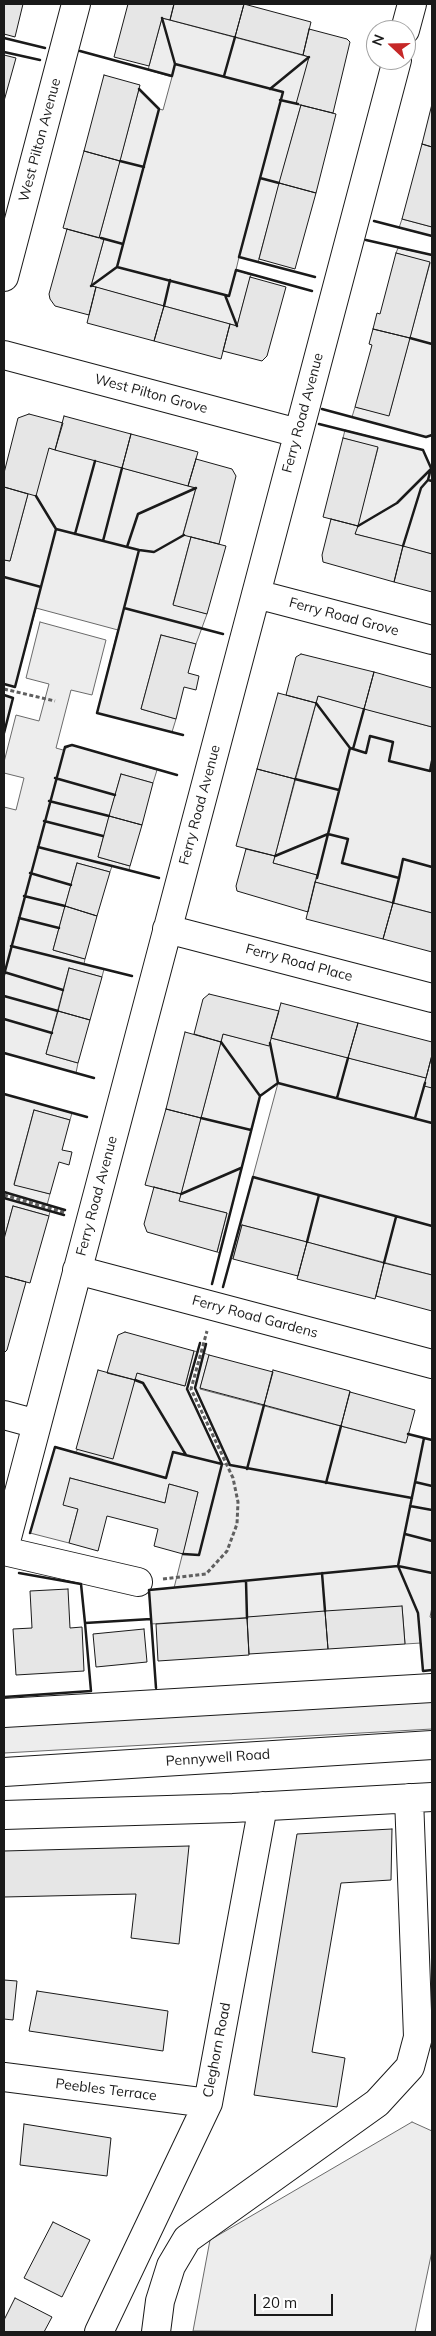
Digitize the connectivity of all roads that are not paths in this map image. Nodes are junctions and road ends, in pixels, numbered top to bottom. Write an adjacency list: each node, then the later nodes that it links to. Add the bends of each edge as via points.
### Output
1 (76, 4): 3 (street, West Pilton Avenue)
2 (394, 70): 5 (street, Ferry Road Avenue)
3 (4, 277)
4 (4, 354): 5 (street, West Pilton Grove)
5 (298, 433): 6 (street, Ferry Road Avenue)
6 (256, 594): 7 (street, Ferry Road Grove); 8 (street, Ferry Road Avenue)
7 (432, 640)
8 (167, 929): 9 (street, Ferry Road Place); 10 (street, Ferry Road Avenue)
9 (432, 998)
10 (77, 1270): 11 (street, Ferry Road Gardens); 13 (street, Ferry Road Avenue)
11 (432, 1364)
12 (4, 1415): 13 (street)
13 (37, 1424): 14 (street, Ferry Road Avenue)
14 (4, 1550): 15 (street)
15 (138, 1582)
16 (432, 1688): 17 (street)
17 (4, 1713)
18 (432, 1745): 19 (street, Pennywell Road)
19 (4, 1772)
20 (421, 1797): 21 (street); 23 (street)
21 (264, 1806): 22 (street); 25 (street, Cleghorn Road)
22 (4, 1815)
23 (422, 1851): 27 (street, via 418,2037 410,2067 377,2103 186,2239 171,2266 160,2301)
24 (4, 2077): 25 (street, Peebles Terrace)
25 (208, 2103): 26 (street, Cleghorn Road)
26 (99, 2332)
27 (156, 2332)

